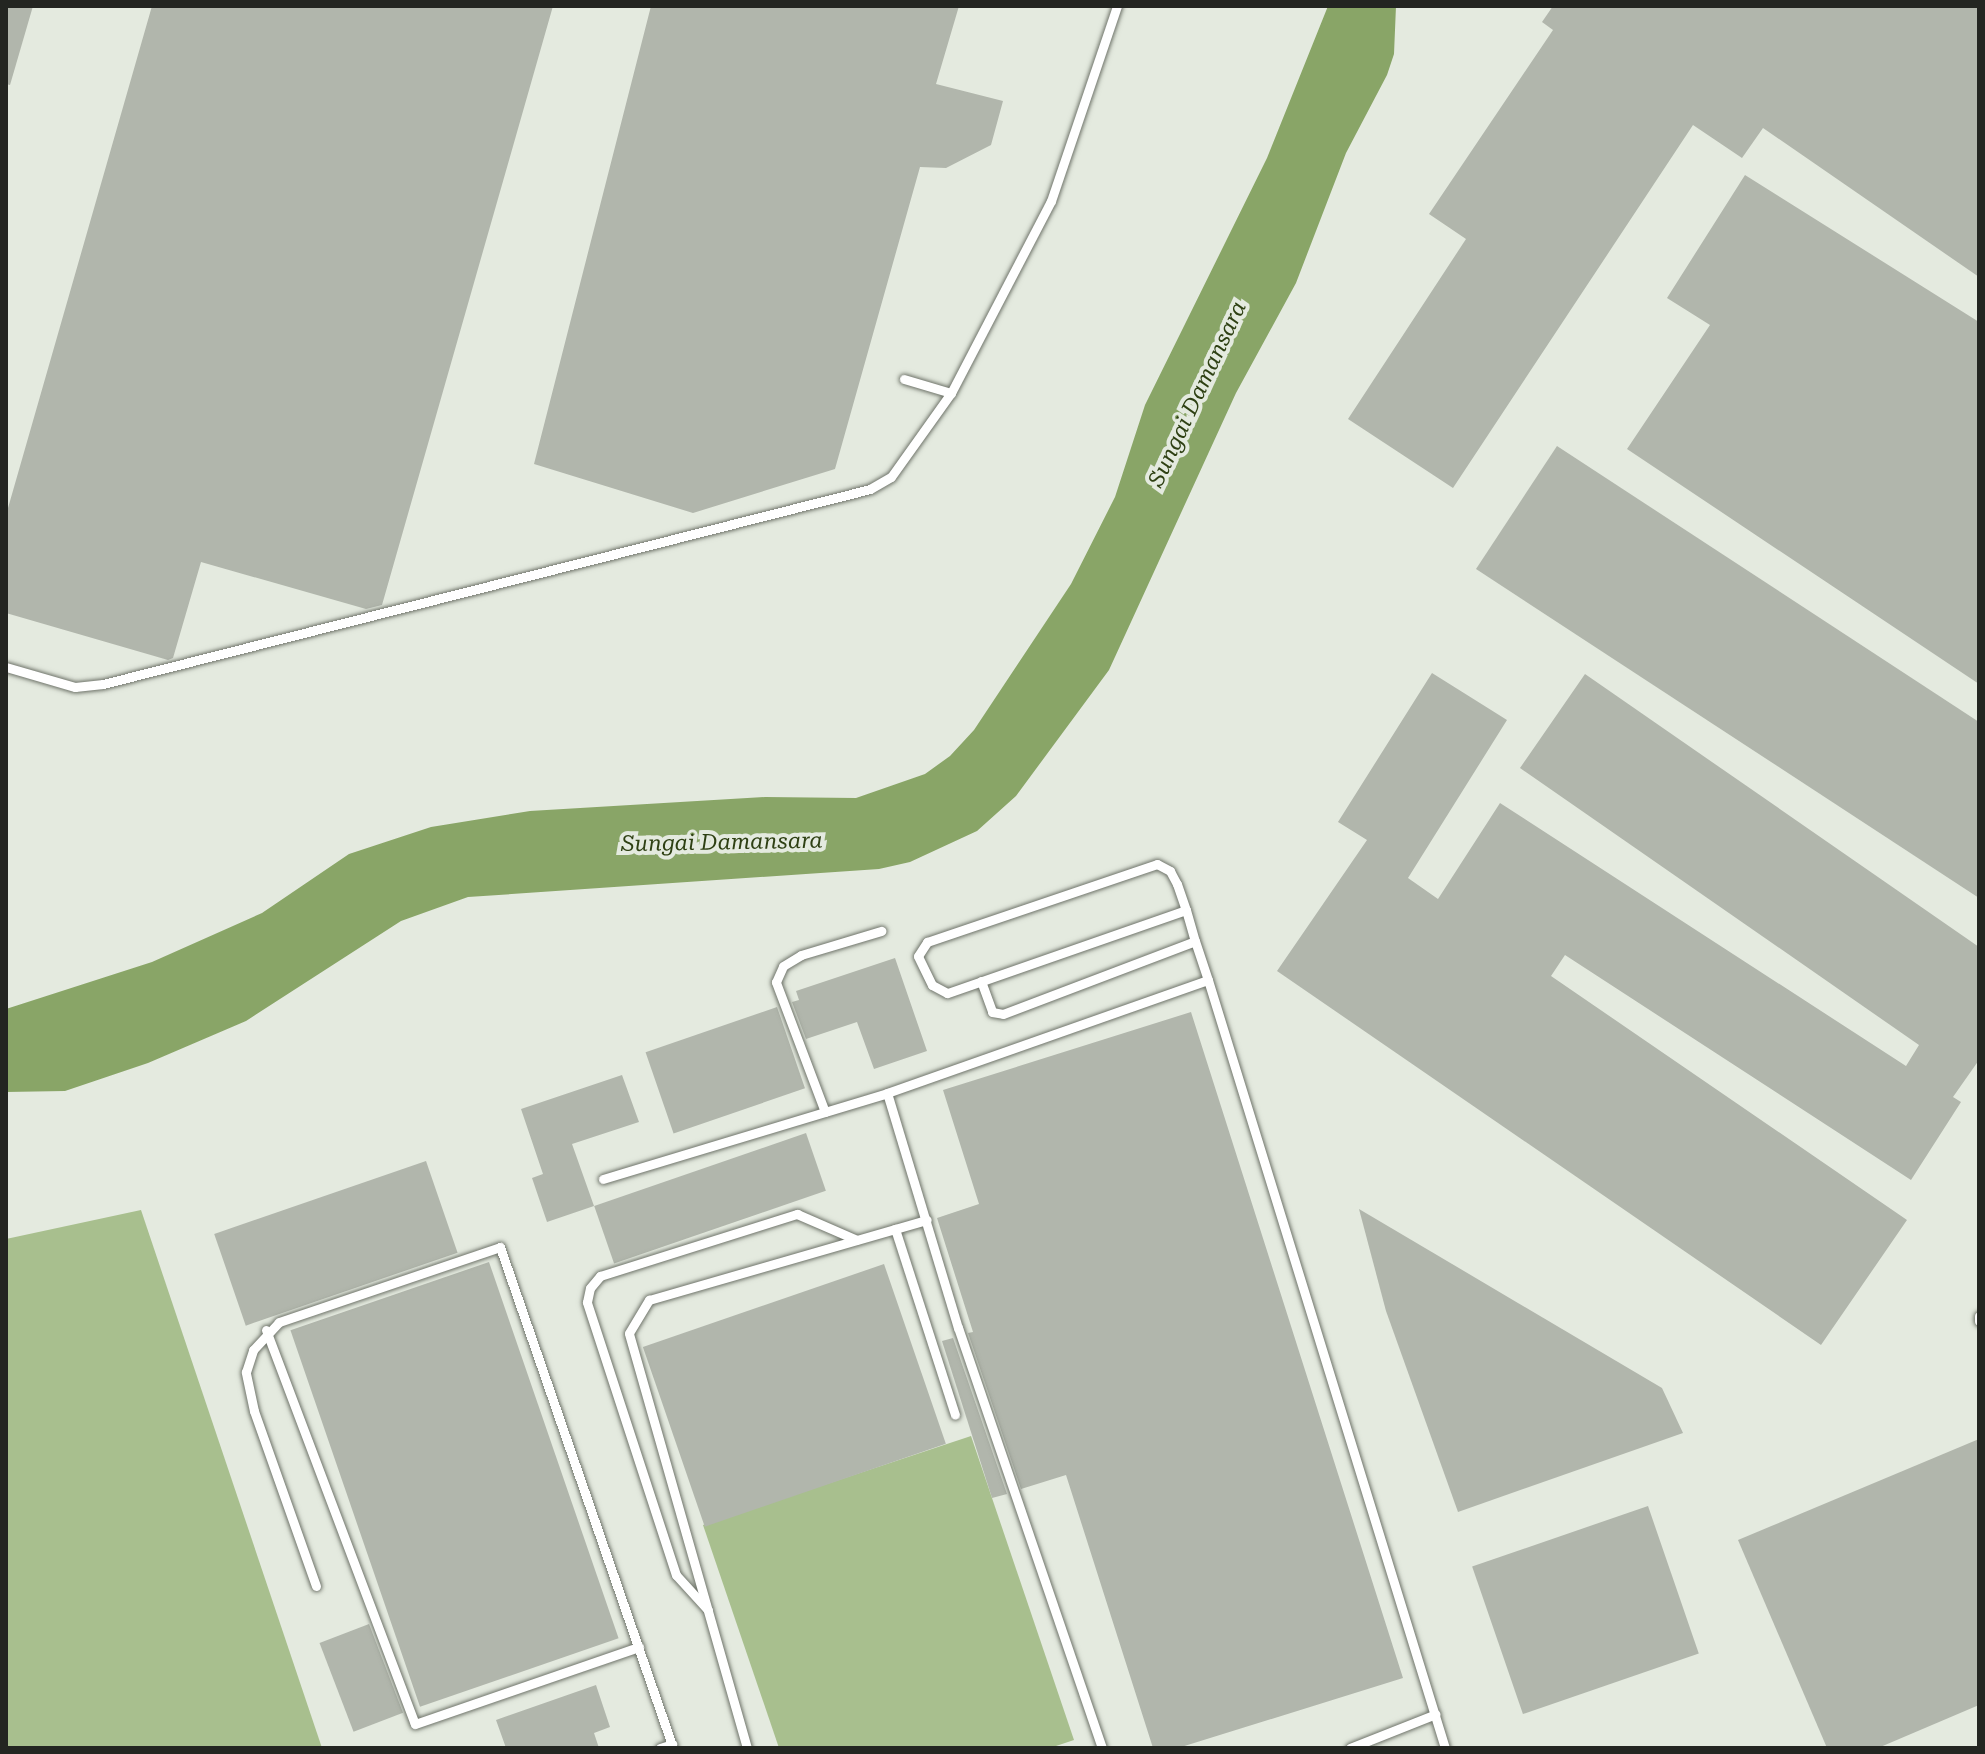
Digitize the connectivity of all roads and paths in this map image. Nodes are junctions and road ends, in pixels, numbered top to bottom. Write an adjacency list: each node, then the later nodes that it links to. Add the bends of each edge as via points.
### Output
1 (1117, 6): 3 (lane, via 1051,201)
2 (904, 379): 3 (lane)
3 (951, 393): 4 (lane, via 907,460 870,489 103,684 75,687)
4 (6, 667)
5 (1186, 910): 7 (lane); 9 (lane); 9 (lane, via 1170,871 1157,864 922,946 921,971 938,992)
6 (881, 931): 11 (lane, via 801,955 783,966 776,982)
7 (1195, 941): 8 (lane); 9 (lane, via 1003,1014 992,1012)
8 (1208, 980): 10 (lane); 21 (lane)
9 (981, 981)
10 (887, 1093): 11 (lane); 13 (lane)
11 (825, 1112): 12 (lane)
12 (603, 1179)
13 (927, 1220): 14 (lane); 26 (lane, via 958,1328)
14 (895, 1229): 15 (lane); 17 (lane)
15 (857, 1240): 19 (lane, via 649,1300 629,1333); 19 (lane, via 797,1214 600,1276 590,1288 587,1302 676,1575)
16 (266, 1330): 18 (lane, via 246,1372 254,1411); 20 (lane, via 415,1724); 20 (lane, via 500,1247)
17 (955, 1415)
18 (316, 1586)
19 (708, 1610): 25 (lane)
20 (639, 1647): 23 (lane)
21 (1436, 1714): 22 (lane); 28 (lane)
22 (1372, 1745): 27 (lane)
23 (672, 1746): 24 (lane)
24 (660, 1748)
25 (747, 1748)
26 (1102, 1748)
27 (1350, 1748)
28 (1445, 1748)

